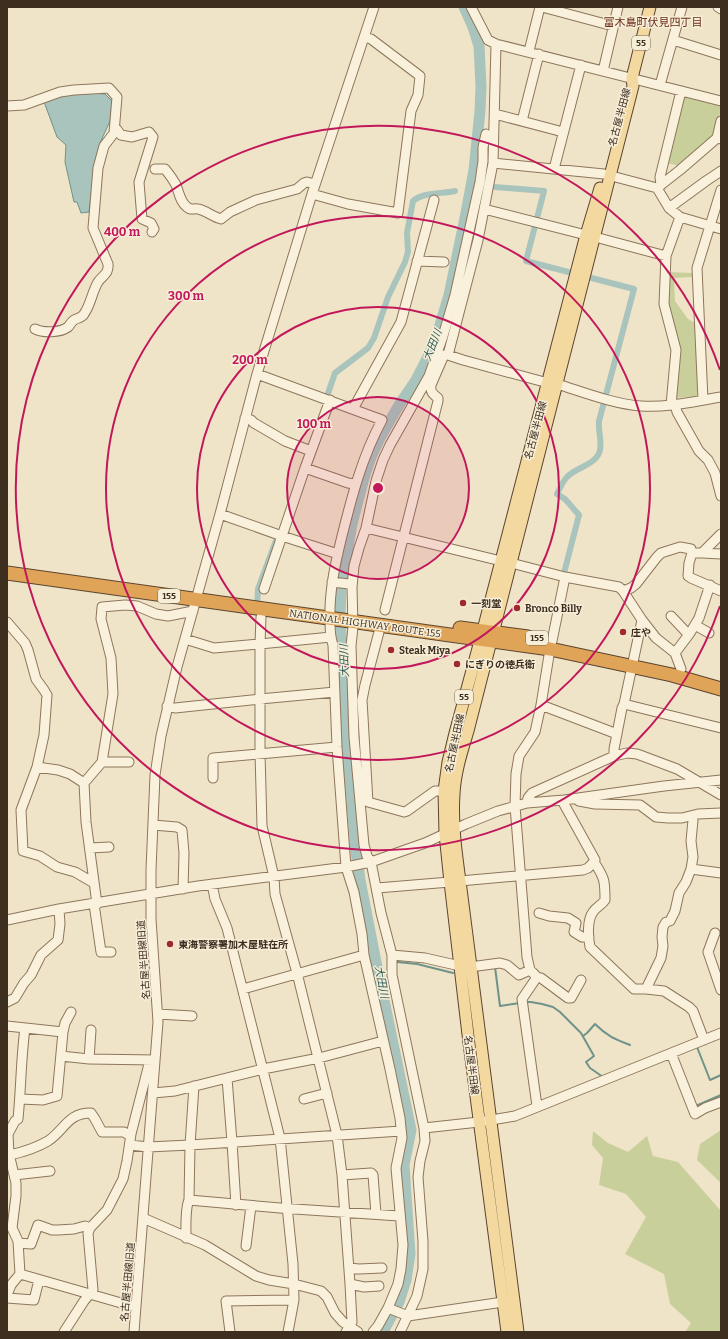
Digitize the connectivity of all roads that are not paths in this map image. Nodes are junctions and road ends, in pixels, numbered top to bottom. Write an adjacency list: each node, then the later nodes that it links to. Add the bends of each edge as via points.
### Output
1 (374, 7): 10 (street, 名古屋半田線旧道)
2 (471, 7): 12 (street, via 488,40)
3 (541, 7): 9 (street); 13 (street)
4 (618, 7): 9 (street)
5 (650, 7): 18 (main road, 名古屋半田線 / 55)
6 (682, 7): 11 (street)
7 (718, 7): 8 (street)
8 (721, 9)
9 (613, 26): 17 (street)
10 (364, 37): 35 (street, 名古屋半田線旧道); 38 (street, via 371,39 420,76 418,94 410,111 398,213)
11 (673, 40): 15 (street); 19 (street)
12 (496, 44): 13 (street); 23 (street)
13 (529, 51): 14 (street)
14 (539, 54): 16 (street); 24 (street)
15 (721, 55)
16 (581, 65): 17 (street); 27 (street)
17 (603, 71): 18 (street)
18 (632, 78): 19 (street); 33 (main road, 名古屋半田線 / 55, via 627,84)
19 (660, 85): 20 (street)
20 (681, 91): 21 (street); 36 (street)
21 (721, 101)
22 (7, 106): 26 (street, via 24,105 60,92 109,88 117,97)
23 (495, 114): 24 (street); 30 (street)
24 (522, 121): 27 (street)
25 (721, 121): 29 (street)
26 (115, 127): 45 (street, via 121,135 132,137 149,132 152,137 139,182 142,219 151,223 154,229); 50 (street, via 114,133 104,146 98,168 93,228 108,264 108,270 98,283 82,316 64,329 49,332)
27 (563, 132): 32 (street)
28 (486, 134): 65 (street, via 480,182 455,295 443,336 429,376 383,460)
29 (719, 138): 36 (street)
30 (493, 163): 32 (street); 41 (street)
31 (156, 169): 35 (street, via 166,169 187,208 203,210 212,217 221,219 256,200 297,189 307,182)
32 (554, 169): 33 (street)
33 (607, 174): 36 (street); 46 (main road, 名古屋半田線 / 55)
34 (720, 177): 40 (street, via 706,181)
35 (315, 184): 38 (street, 名古屋半田線旧道)
36 (659, 186): 40 (street)
37 (721, 190): 43 (street)
38 (312, 194): 52 (street, 名古屋半田線旧道)
39 (434, 200): 48 (street)
40 (669, 208): 42 (street)
41 (484, 209): 46 (street); 51 (street)
42 (680, 217): 43 (street); 47 (street)
43 (710, 225): 44 (street); 56 (street, via 697,268)
44 (721, 229)
45 (152, 232)
46 (590, 236): 47 (street); 53 (main road, 名古屋半田線 / 55)
47 (666, 256): 57 (street, via 664,304 676,350)
48 (417, 261): 49 (street); 58 (street, via 401,322)
49 (444, 262)
50 (35, 330)
51 (448, 355): 53 (street); 68 (street, via 444,355 431,385 430,390 438,401)
52 (257, 374): 55 (street); 59 (street, 名古屋半田線旧道)
53 (552, 384): 57 (street, via 639,406); 72 (main road, 名古屋半田線 / 55)
54 (721, 397): 56 (street)
55 (330, 400): 58 (street); 60 (street)
56 (703, 400): 57 (street)
57 (673, 404): 63 (street, via 699,452 708,460 715,473)
58 (353, 408): 62 (street, via 382,420)
59 (245, 418): 60 (street, via 285,441); 64 (street, 名古屋半田線旧道)
60 (311, 451): 61 (street)
61 (305, 468): 62 (street); 67 (street)
62 (355, 484): 70 (street)
63 (721, 496)
64 (220, 514): 67 (street); 82 (street, 名古屋半田線旧道)
65 (366, 528): 68 (street); 87 (street, via 354,566)
66 (721, 534): 69 (street)
67 (282, 536): 70 (street); 79 (street)
68 (403, 537): 72 (street); 83 (street)
69 (697, 553): 71 (street); 78 (street, via 689,563 688,576); 80 (street, via 683,547 661,553 636,584)
70 (338, 554): 76 (street)
71 (721, 554)
72 (506, 562): 75 (street); 94 (main road, 名古屋半田線 / 55)
73 (7, 564): 82 (highway, NATIONAL HIGHWAY ROUTE 155 / 155)
74 (7, 573): 82 (highway, NATIONAL HIGHWAY ROUTE 155 / 155)
75 (565, 577): 80 (street, via 611,585); 98 (street)
76 (333, 582): 77 (street); 84 (street)
77 (349, 584)
78 (710, 585): 81 (street); 90 (street)
79 (264, 589)
80 (624, 591): 88 (street)
81 (721, 591)
82 (196, 601): 84 (highway, NATIONAL HIGHWAY ROUTE 155 / 155); 96 (street, 名古屋半田線旧道); 114 (street, via 168,616 137,606 102,607 101,619 111,658 113,694)
83 (385, 610)
84 (330, 616): 87 (highway, NATIONAL HIGHWAY ROUTE 155 / 155); 95 (street)
85 (672, 616): 93 (street)
86 (261, 617): 97 (street)
87 (352, 617): 94 (highway, NATIONAL HIGHWAY ROUTE 155 / 155); 133 (street, via 354,737 364,845)
88 (642, 620): 99 (street, via 656,638); 100 (street)
89 (7, 622): 116 (street, via 25,643 36,679 47,695)
90 (695, 625): 92 (street); 93 (street)
91 (379, 632): 121 (street, via 362,700 368,802 407,812 435,791)
92 (709, 633)
93 (688, 634): 99 (street)
94 (487, 636): 98 (highway, NATIONAL HIGHWAY ROUTE 155 / 155); 121 (main road, 名古屋半田線 / 55, via 455,733); 130 (main road, 名古屋半田線 / 55, via 468,731 459,760)
95 (330, 637): 97 (street); 104 (street, via 333,645)
96 (185, 639): 97 (street, via 214,648); 108 (street, 名古屋半田線旧道)
97 (260, 644): 105 (street)
98 (551, 645): 100 (highway, NATIONAL HIGHWAY ROUTE 155 / 155); 107 (street)
99 (675, 653): 101 (street)
100 (633, 662): 101 (highway, NATIONAL HIGHWAY ROUTE 155 / 155); 103 (highway, NATIONAL HIGHWAY ROUTE 155 / 155); 106 (street)
101 (681, 668): 102 (highway, NATIONAL HIGHWAY ROUTE 155 / 155)
102 (721, 680)
103 (721, 688)
104 (335, 692): 105 (street); 111 (street)
105 (260, 699): 108 (street, via 176,708); 112 (street)
106 (624, 704): 109 (street); 110 (street)
107 (541, 705): 110 (street); 126 (street, via 535,732 518,760)
108 (167, 706): 129 (street, 名古屋半田線旧道, via 157,762)
109 (721, 728)
110 (617, 734): 113 (street)
111 (337, 747): 112 (street); 135 (street)
112 (260, 753): 117 (street, via 213,758); 139 (street, via 262,826)
113 (614, 756): 119 (street, via 637,754 677,769); 125 (street, via 532,793)
114 (102, 762): 115 (street); 120 (street)
115 (129, 762)
116 (38, 767): 120 (street, via 70,774); 141 (street, via 21,810 23,851 40,856 57,867 75,872)
117 (213, 778)
118 (721, 780): 119 (street)
119 (700, 782): 122 (street); 123 (street)
120 (84, 783): 132 (street)
121 (444, 791): 130 (main road, 名古屋半田線 / 55)
122 (721, 795)
123 (577, 798): 124 (street); 128 (street, via 579,801 595,804 640,805 656,817)
124 (564, 800): 125 (street); 134 (street, via 596,860)
125 (527, 803): 126 (street)
126 (515, 806): 130 (street); 138 (street)
127 (721, 813): 128 (street)
128 (692, 816): 136 (street)
129 (153, 825): 144 (street, via 177,827 182,830); 145 (street, 名古屋半田線旧道)
130 (449, 832): 133 (street, via 402,852); 140 (main road, 名古屋半田線 / 55)
131 (109, 847): 132 (street)
132 (90, 848): 141 (street)
133 (368, 862): 135 (street); 143 (street)
134 (594, 862): 138 (street, via 583,870); 151 (street, via 605,883 604,900 592,913)
135 (348, 866): 139 (street); 153 (street)
136 (691, 869): 137 (street); 160 (street, via 679,893 675,911 663,927 661,958)
137 (721, 874)
138 (519, 876): 140 (street); 157 (street, via 527,963)
139 (274, 877): 142 (street); 156 (street, via 275,894)
140 (455, 882): 143 (street); 155 (main road, 名古屋半田線 / 55)
141 (94, 883): 146 (street)
142 (212, 884): 144 (street); 159 (street)
143 (376, 888): 154 (street)
144 (184, 889): 145 (street)
145 (151, 894): 146 (street); 164 (street, 名古屋半田線旧道, via 150,919)
146 (95, 904): 147 (street); 152 (street, via 101,952)
147 (58, 909): 149 (street); 162 (street, via 58,940 41,955 16,998)
148 (539, 913): 151 (street, via 568,918 576,923 574,932 582,937)
149 (7, 920)
150 (715, 933): 161 (street, via 708,952)
151 (589, 937): 160 (street, via 590,947 616,973 634,989)
152 (111, 952)
153 (364, 955): 156 (street); 172 (street)
154 (392, 955): 155 (street); 190 (street, via 392,975)
155 (465, 966): 157 (street, via 500,962 519,975); 187 (main road, 名古屋半田線 / 55); 189 (main road, 名古屋半田線 / 55)
156 (297, 973): 159 (street); 175 (street)
157 (533, 973): 158 (street, via 568,998 571,998); 186 (street, via 522,999)
158 (581, 980)
159 (243, 989): 178 (street)
160 (646, 989): 171 (street, via 664,992 689,1007)
161 (721, 990)
162 (7, 1002)
163 (71, 1012): 169 (street)
164 (158, 1014): 165 (street); 177 (street, 名古屋半田線旧道)
165 (192, 1016)
166 (7, 1026): 167 (street)
167 (25, 1028): 169 (street); 183 (street)
168 (91, 1030): 176 (street)
169 (63, 1032): 174 (street)
170 (721, 1033): 171 (street)
171 (704, 1040): 173 (street)
172 (383, 1041): 175 (street); 191 (street)
173 (671, 1053): 185 (street, via 695,1114); 186 (street)
174 (61, 1056): 176 (street); 183 (street, via 57,1096 43,1100)
175 (319, 1058): 178 (street); 182 (street)
176 (89, 1059): 177 (street)
177 (152, 1060): 181 (street, 名古屋半田線旧道); 194 (street)
178 (263, 1069): 179 (street); 193 (street)
179 (227, 1078): 180 (street); 195 (street)
180 (194, 1086): 181 (street, via 176,1091); 196 (street)
181 (152, 1092): 197 (street, 名古屋半田線旧道)
182 (327, 1093): 184 (street); 192 (street)
183 (20, 1099): 188 (street, via 18,1119)
184 (304, 1099)
185 (721, 1102)
186 (537, 1106): 187 (street, via 515,1116)
187 (491, 1119): 189 (street); 237 (main road, 名古屋半田線 / 55)
188 (11, 1121): 198 (street, via 8,1134)
189 (479, 1122): 190 (street); 224 (main road, 名古屋半田線 / 55)
190 (424, 1128): 227 (street, via 425,1141 418,1177 423,1269 417,1296)
191 (401, 1131): 192 (street); 208 (street, via 396,1168)
192 (337, 1135): 193 (street); 201 (street)
193 (280, 1138): 195 (street); 205 (street)
194 (130, 1140): 197 (street); 198 (street, via 124,1132 102,1132 91,1113 85,1113 72,1118 48,1141); 210 (street, via 123,1179 107,1210)
195 (232, 1142): 196 (street); 203 (street)
196 (190, 1145): 197 (street); 202 (street)
197 (148, 1147): 209 (street, 名古屋半田線旧道)
198 (10, 1155): 200 (street)
199 (50, 1171): 200 (street)
200 (14, 1175): 212 (street, via 16,1196 12,1228)
201 (342, 1175): 206 (street); 207 (street, via 373,1175)
202 (189, 1200): 203 (street); 211 (street)
203 (236, 1205): 204 (street)
204 (251, 1206): 205 (street); 213 (street)
205 (288, 1208): 206 (street); 218 (street)
206 (345, 1212): 207 (street); 214 (street)
207 (376, 1214): 208 (street)
208 (399, 1216): 226 (street, via 403,1245 401,1269)
209 (143, 1218): 211 (street); 225 (street, 名古屋半田線旧道)
210 (90, 1228): 212 (street, via 85,1226 52,1230 38,1225 31,1244); 221 (street, via 88,1233 93,1290)
211 (186, 1238): 218 (street, via 205,1245 256,1276)
212 (18, 1243): 216 (street)
213 (246, 1246)
214 (349, 1268): 215 (street); 219 (street)
215 (382, 1268)
216 (20, 1274): 217 (street); 222 (street, via 10,1286)
217 (39, 1280): 221 (street); 222 (street, via 34,1300)
218 (294, 1284): 223 (street); 228 (street, via 321,1291)
219 (350, 1284): 220 (street); 228 (street, via 352,1322)
220 (378, 1286)
221 (90, 1294): 225 (street); 229 (street)
222 (7, 1296)
223 (294, 1300): 231 (street, via 226,1301); 232 (street)
224 (503, 1302): 227 (street); 236 (main road, 名古屋半田線 / 55)
225 (135, 1307): 230 (street, 名古屋半田線旧道)
226 (388, 1308): 227 (street); 234 (street)
227 (404, 1314): 235 (street)
228 (348, 1329): 233 (street)
229 (64, 1332)
230 (134, 1332)
231 (230, 1332)
232 (288, 1332)
233 (358, 1332)
234 (373, 1332)
235 (400, 1332)
236 (507, 1332)
237 (518, 1332)

